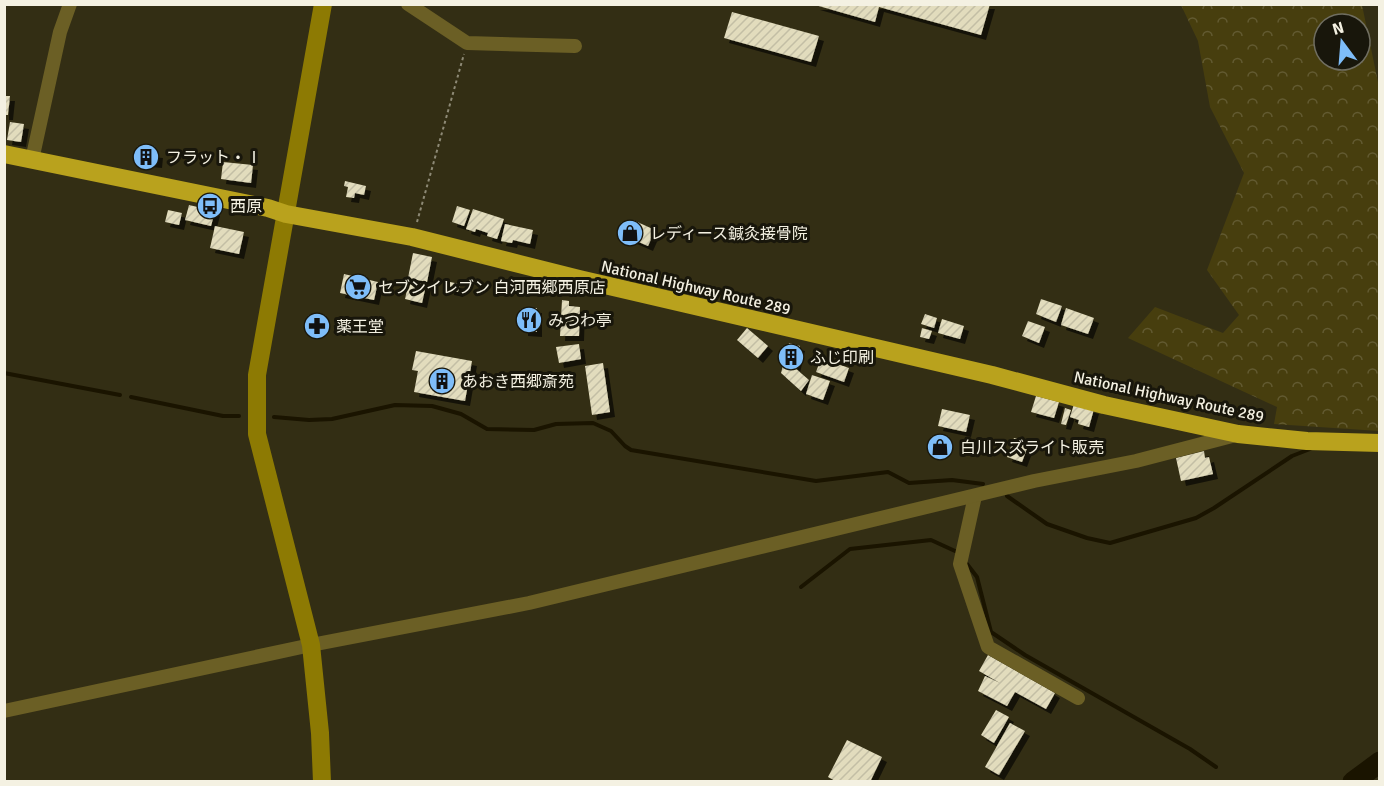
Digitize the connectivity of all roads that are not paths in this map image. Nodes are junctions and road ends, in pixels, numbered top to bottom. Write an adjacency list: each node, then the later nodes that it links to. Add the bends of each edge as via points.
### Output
1 (70, 4): 6 (street, via 60,32)
2 (323, 4): 7 (street)
3 (408, 4): 4 (street, via 467,43)
4 (575, 46)
5 (4, 154): 6 (highway, National Highway Route 289)
6 (32, 160): 7 (highway, National Highway Route 289)
7 (286, 214): 8 (highway, National Highway Route 289, via 412,237); 11 (street, via 257,375 257,434)
8 (1238, 434): 9 (highway, National Highway Route 289); 10 (street)
9 (1380, 443)
10 (975, 496): 11 (street, via 494,611); 12 (street, via 960,564 988,647)
11 (311, 645): 13 (street); 14 (street)
12 (1078, 698)
13 (4, 711)
14 (322, 782)

